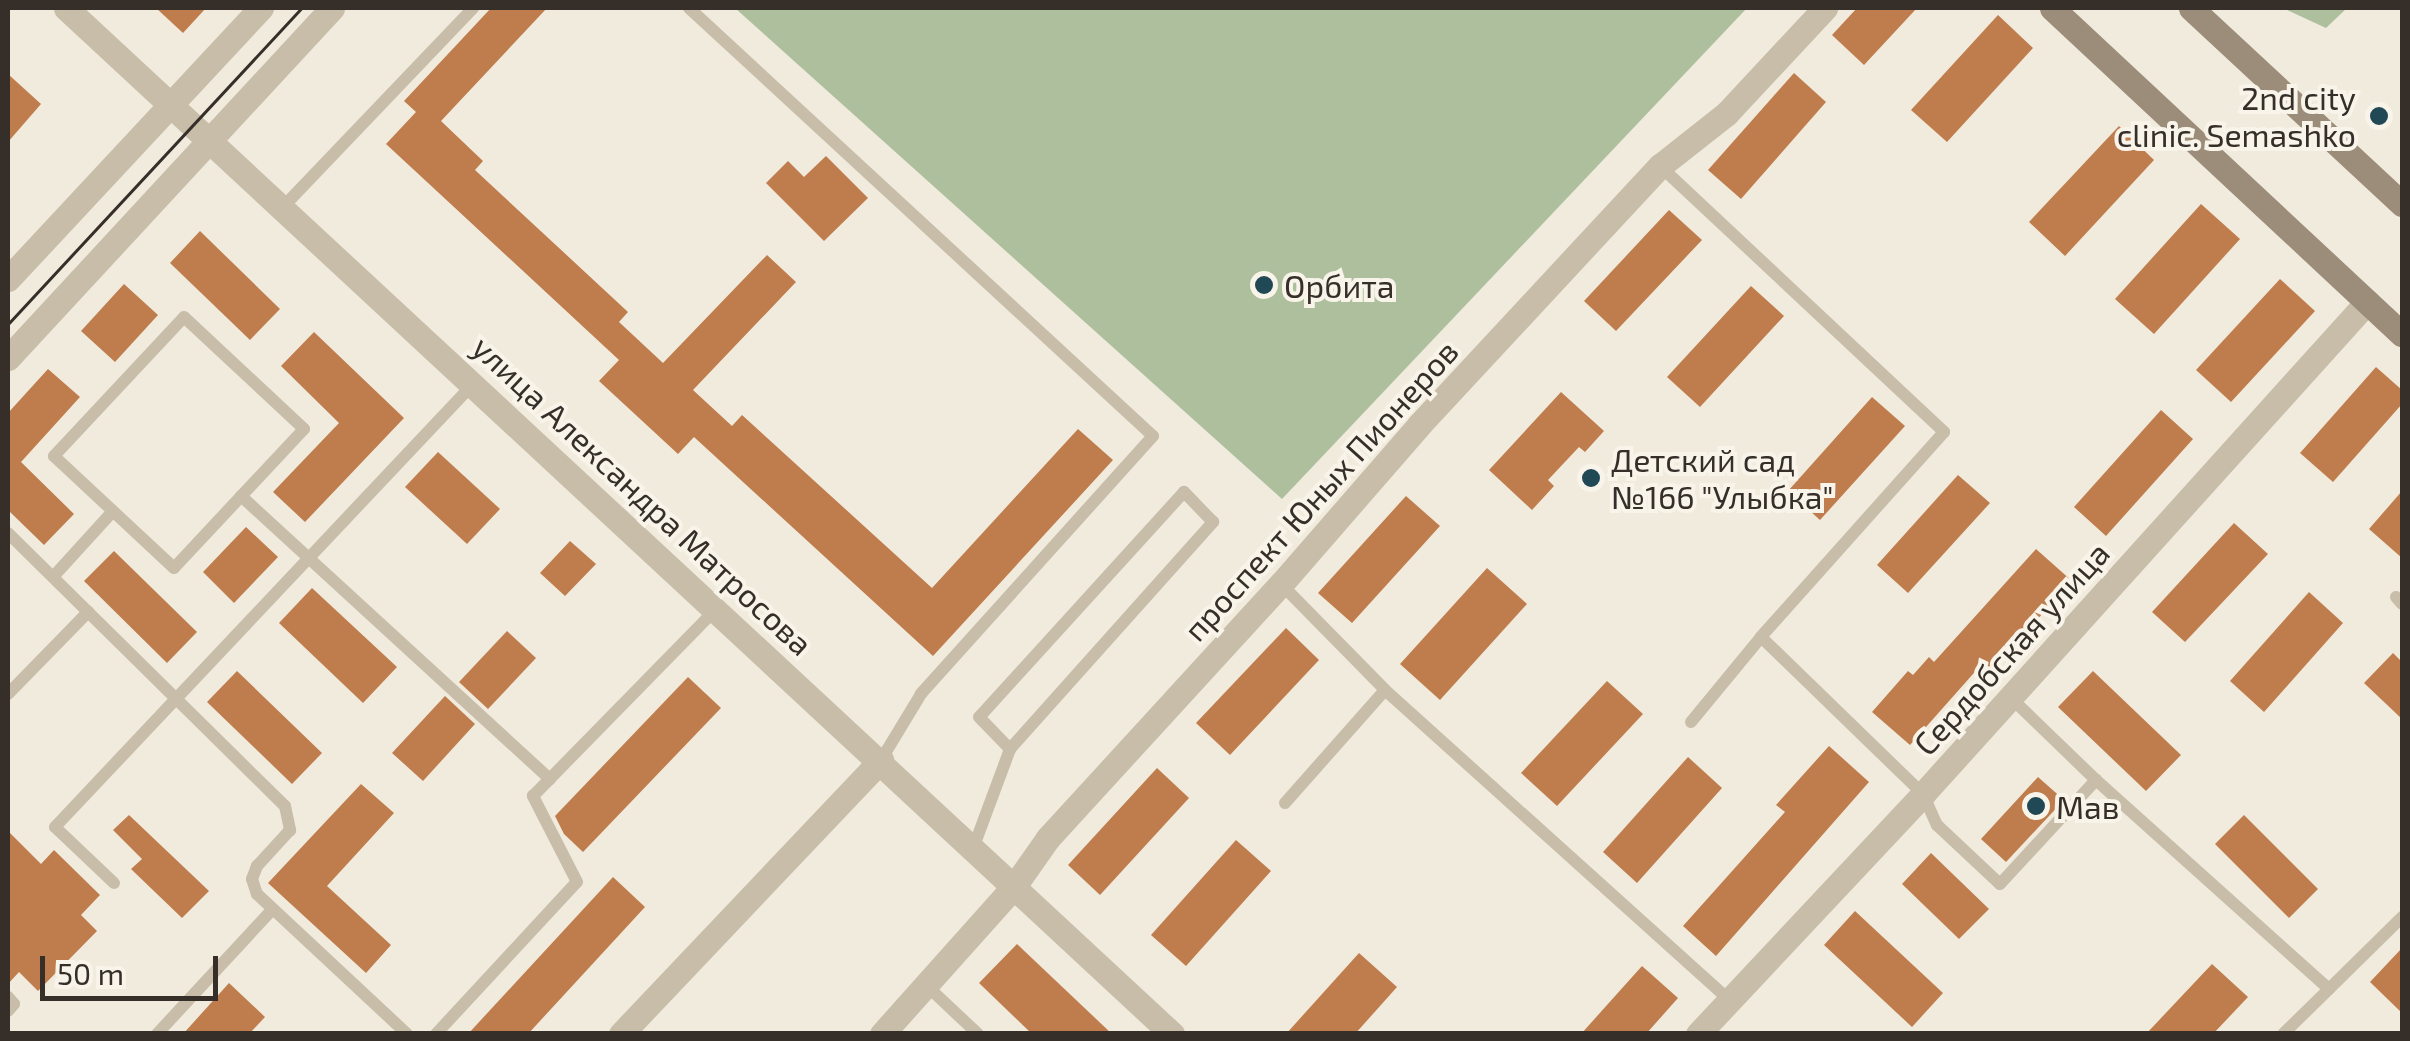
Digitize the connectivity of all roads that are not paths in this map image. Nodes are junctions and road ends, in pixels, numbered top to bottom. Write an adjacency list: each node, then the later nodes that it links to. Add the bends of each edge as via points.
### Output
1 (66, 8): 9 (street, улица Александра Матросова)
2 (261, 8): 9 (street)
3 (332, 8): 10 (street)
4 (473, 8): 13 (lane)
5 (689, 8): 34 (lane, via 1153,436 921,694)
6 (1825, 8): 11 (street, проспект Юных Пионеров, via 1727,114)
7 (2052, 8): 15 (main road)
8 (2190, 8): 12 (main road)
9 (173, 104): 10 (street, улица Александра Матросова); 14 (street)
10 (210, 140): 13 (street, улица Александра Матросова); 17 (street)
11 (1660, 166): 24 (street, проспект Юных Пионеров); 27 (lane, via 1944,432)
12 (2402, 204)
13 (284, 206): 18 (street, улица Александра Матросова)
14 (8, 279)
15 (2367, 302): 16 (main road); 30 (street, Сердобская улица)
16 (2402, 334)
17 (8, 358)
18 (474, 383): 22 (lane); 25 (street, улица Александра Матросова)
19 (241, 496): 20 (lane, via 174,568); 20 (lane, via 304,428 184,317 54,456); 22 (lane)
20 (113, 512): 23 (lane)
21 (8, 533): 23 (lane)
22 (310, 559): 31 (lane); 35 (lane)
23 (52, 577): 26 (lane)
24 (1281, 584): 28 (lane); 41 (street, проспект Юных Пионеров, via 1048,838)
25 (717, 608): 34 (street, улица Александра Матросова); 35 (lane)
26 (88, 612): 29 (lane); 31 (lane)
27 (1760, 638): 32 (lane); 37 (lane)
28 (1386, 690): 38 (lane); 47 (lane)
29 (8, 694)
30 (2010, 697): 36 (lane); 37 (street, Сердобская улица)
31 (177, 700): 40 (lane, via 55,827); 42 (lane, via 290,815 290,830 252,879)
32 (1691, 722)
33 (1010, 750): 33 (lane, via 1213,522 1184,492 980,717); 39 (lane)
34 (880, 760): 39 (street, улица Александра Матросова); 52 (street)
35 (550, 779): 51 (lane, via 533,796 577,882)
36 (2096, 780): 37 (lane, via 2000,884 1937,825); 45 (lane)
37 (1923, 794): 47 (street, Сердобская улица)
38 (1284, 803)
39 (974, 846): 41 (street, улица Александра Матросова)
40 (114, 883)
41 (1015, 885): 44 (street, проспект Юных Пионеров); 55 (street, улица Александра Матросова)
42 (271, 911): 49 (lane); 50 (lane)
43 (2402, 917): 45 (lane)
44 (926, 985): 53 (street, проспект Юных Пионеров); 54 (lane)
45 (2329, 989): 57 (lane)
46 (8, 997): 48 (lane, via 14,1004)
47 (1728, 1000): 56 (street, Сердобская улица)
48 (8, 1011)
49 (157, 1034)
50 (406, 1034)
51 (436, 1034)
52 (621, 1034)
53 (882, 1034)
54 (978, 1034)
55 (1172, 1034)
56 (1698, 1034)
57 (2283, 1034)

